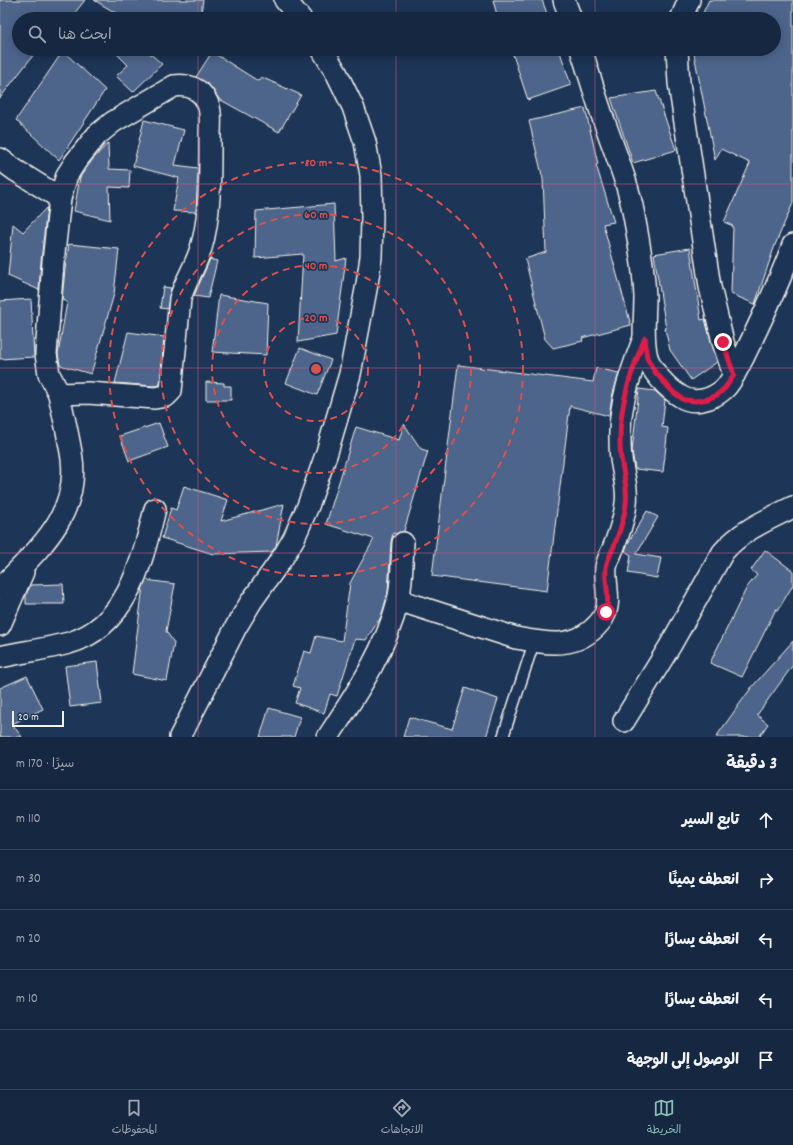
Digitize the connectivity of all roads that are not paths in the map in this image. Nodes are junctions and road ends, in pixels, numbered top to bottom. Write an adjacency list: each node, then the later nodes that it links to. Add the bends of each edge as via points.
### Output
1 (285, 0): 4 (street)
2 (564, 0): 5 (street)
3 (690, 0): 6 (street)
4 (295, 12)
5 (568, 12)
6 (684, 12)
7 (326, 56): 26 (street, via 353,107 365,142 370,175 370,257 350,374 327,452 294,538 236,627)
8 (583, 56): 13 (street, via 625,180 634,215 645,296)
9 (677, 56): 14 (street, via 679,83 710,287)
10 (0, 159): 11 (street)
11 (60, 198): 15 (street, via 46,354 49,374); 15 (street, via 76,161 97,135 113,122 174,86 193,88 204,97 210,112 206,221 202,247 180,299 171,391 166,396 155,398 88,393)
12 (793, 245): 14 (street, via 761,321)
13 (645, 338): 14 (street, via 647,358 655,372 684,400 696,401 717,395); 23 (street, via 632,369 621,417 621,463 626,502 606,568 606,612 601,621 579,639 566,643)
14 (734, 375)
15 (58, 394): 19 (street, via 72,460 70,499 61,520)
16 (793, 507): 25 (street, via 749,529 723,552)
17 (155, 509): 24 (street, via 133,582 120,607 101,627 69,643)
18 (403, 543): 21 (street)
19 (30, 557): 20 (street); 22 (street)
20 (0, 589)
21 (398, 600): 23 (street); 27 (street, via 378,655)
22 (0, 625)
23 (534, 642): 28 (lane)
24 (0, 657)
25 (624, 721)
26 (180, 737)
27 (328, 737)
28 (502, 737)

